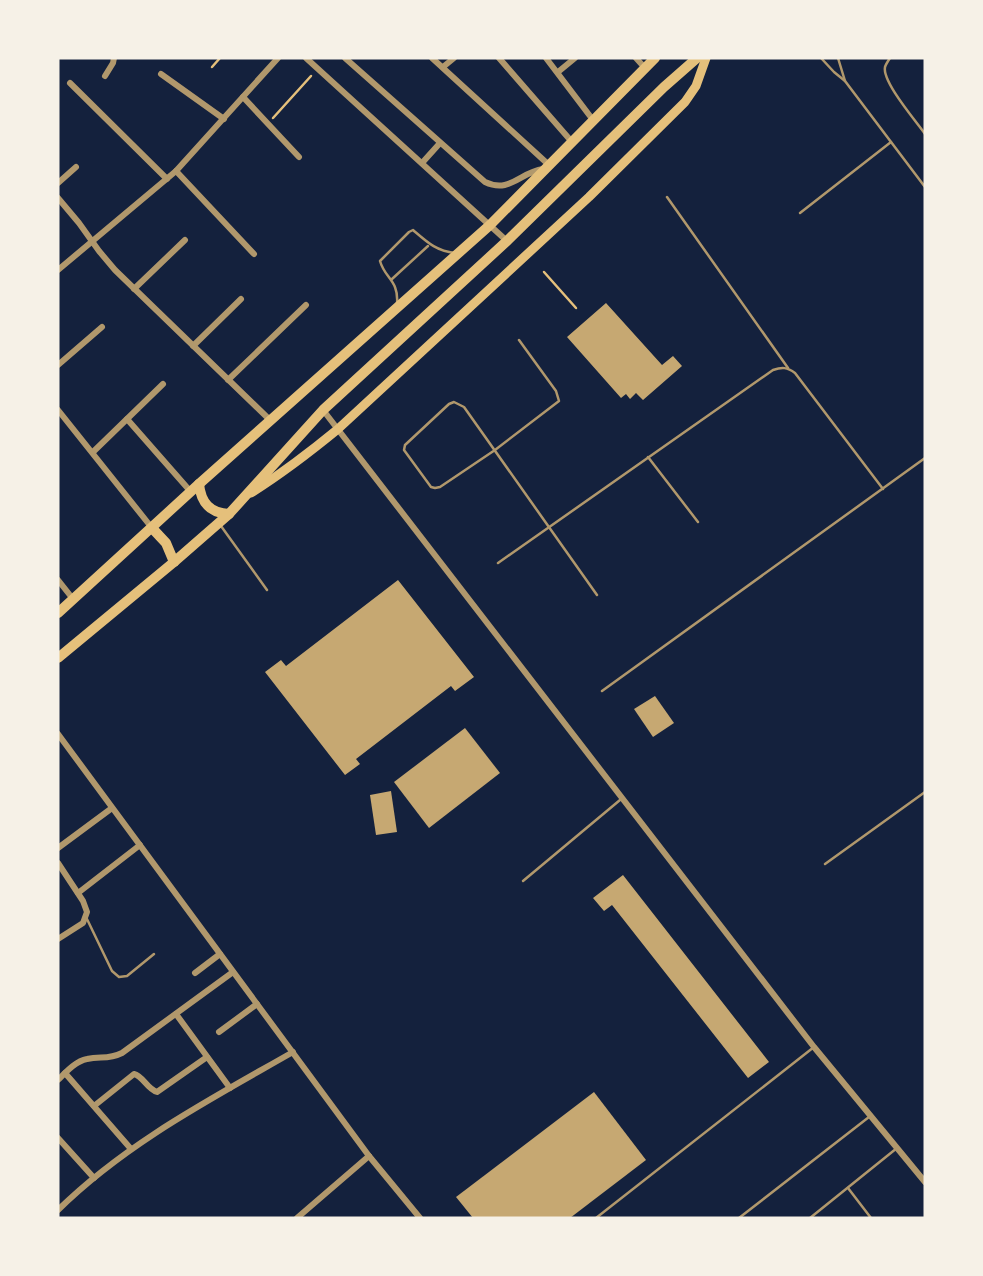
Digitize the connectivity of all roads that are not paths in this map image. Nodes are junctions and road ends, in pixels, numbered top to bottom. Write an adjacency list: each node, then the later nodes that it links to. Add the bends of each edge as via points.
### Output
1 (114, 58): 21 (street)
2 (278, 58): 24 (street)
3 (306, 58): 32 (street)
4 (345, 58): 30 (street)
5 (432, 58): 17 (street)
6 (454, 58): 17 (street)
7 (499, 58): 28 (street)
8 (546, 58): 19 (street)
9 (575, 58): 19 (street)
10 (636, 58): 18 (street)
11 (655, 58): 18 (main road)
12 (697, 58): 45 (main road)
13 (706, 58): 66 (main road, via 696,86 672,117)
14 (821, 58): 22 (lane)
15 (838, 58): 22 (lane)
16 (890, 58): 27 (lane, via 885,68 890,86)
17 (443, 67): 34 (street)
18 (645, 68): 26 (main road)
19 (558, 72): 26 (street)
20 (161, 74): 25 (street)
21 (105, 76)
22 (845, 81): 29 (lane)
23 (70, 83): 36 (street)
24 (243, 97): 25 (street); 31 (street)
25 (224, 119): 35 (street)
26 (593, 120): 28 (main road)
27 (925, 134)
28 (572, 142): 34 (main road)
29 (891, 142): 38 (lane); 41 (lane)
30 (440, 143): 32 (street); 34 (street, via 494,186 513,183)
31 (299, 157)
32 (422, 163): 42 (street)
33 (76, 167): 37 (street)
34 (547, 167): 42 (main road)
35 (176, 171): 36 (street); 48 (street)
36 (167, 179): 44 (street)
37 (58, 183)
38 (925, 187)
39 (667, 197): 59 (lane)
40 (58, 198): 44 (street)
41 (800, 213)
42 (490, 225): 45 (street); 47 (main road)
43 (185, 240): 51 (street)
44 (93, 241): 49 (street); 51 (street)
45 (507, 241): 63 (main road)
46 (429, 245): 47 (lane); 50 (lane); 50 (lane, via 413,230 409,232 380,261)
47 (458, 253): 54 (main road)
48 (254, 254)
49 (58, 270)
50 (391, 279): 54 (lane)
51 (134, 289): 57 (street)
52 (241, 299): 57 (street)
53 (306, 305): 60 (street)
54 (396, 309): 65 (main road)
55 (102, 327): 58 (street)
56 (519, 340): 67 (lane, via 559,401)
57 (193, 346): 60 (street)
58 (58, 365)
59 (788, 368): 69 (lane, via 773,370); 72 (lane)
60 (228, 380): 65 (street)
61 (163, 384): 64 (street)
62 (58, 410): 68 (street)
63 (323, 410): 66 (street); 74 (main road)
64 (127, 419): 68 (street); 73 (street)
65 (271, 421): 71 (main road)
66 (338, 429): 74 (main road); 91 (street)
67 (495, 450): 67 (lane, via 464,407 454,402 404,450 435,488); 79 (lane)
68 (93, 452): 78 (street)
69 (648, 457): 76 (lane); 79 (lane)
70 (925, 458): 72 (lane)
71 (199, 484): 73 (main road); 75 (main road, via 204,502)
72 (883, 489): 88 (lane)
73 (191, 492): 78 (main road)
74 (246, 496): 75 (main road)
75 (229, 514): 77 (main road)
76 (698, 522)
77 (219, 523): 80 (main road); 83 (lane)
78 (152, 527): 80 (main road); 85 (main road)
79 (549, 527): 81 (lane); 84 (lane)
80 (174, 562): 87 (main road)
81 (498, 563)
82 (58, 580): 85 (street)
83 (267, 590)
84 (597, 595)
85 (73, 599): 86 (main road)
86 (58, 613)
87 (58, 658)
88 (603, 691)
89 (58, 734): 92 (street)
90 (925, 792): 96 (lane)
91 (622, 798): 97 (lane); 108 (street)
92 (112, 807): 93 (street); 94 (street)
93 (140, 845): 98 (street); 102 (street)
94 (58, 848)
95 (58, 863): 98 (street)
96 (825, 863)
97 (523, 881)
98 (78, 893): 99 (street)
99 (86, 917): 100 (street); 101 (lane, via 119,977)
100 (58, 939)
101 (155, 954)
102 (220, 954): 103 (street); 104 (street)
103 (233, 972): 105 (street); 106 (street)
104 (195, 973)
105 (257, 1004): 107 (street); 109 (street)
106 (176, 1014): 110 (street); 111 (street, via 122,1053 108,1059 86,1059)
107 (219, 1032)
108 (814, 1047): 115 (street); 126 (lane)
109 (293, 1052): 113 (street); 119 (street)
110 (207, 1057): 113 (street); 114 (street, via 158,1092 134,1074)
111 (65, 1073): 112 (street); 114 (street)
112 (58, 1080)
113 (230, 1088): 118 (street)
114 (94, 1106): 118 (street)
115 (871, 1116): 117 (street); 127 (lane)
116 (58, 1138): 120 (street)
117 (897, 1148): 121 (street); 122 (lane)
118 (131, 1149): 120 (street)
119 (369, 1156): 124 (street); 125 (street)
120 (94, 1178): 123 (street)
121 (925, 1182)
122 (848, 1188): 128 (lane); 129 (lane)
123 (60, 1204)
124 (297, 1218)
125 (420, 1218)
126 (596, 1218)
127 (739, 1218)
128 (810, 1218)
129 (871, 1218)

